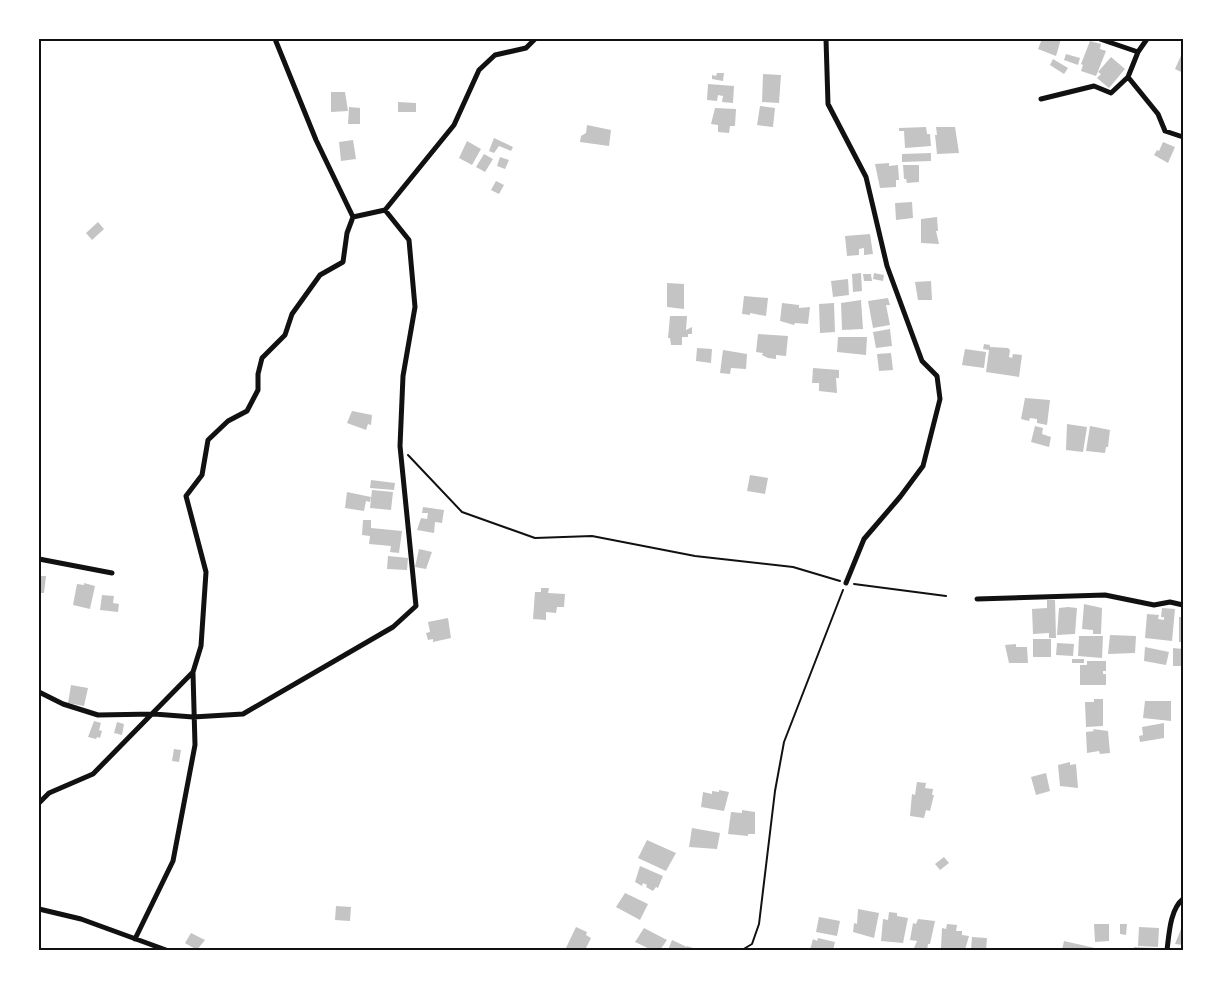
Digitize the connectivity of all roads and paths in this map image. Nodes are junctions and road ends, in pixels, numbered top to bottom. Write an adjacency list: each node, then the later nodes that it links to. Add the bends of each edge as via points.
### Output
1 (275, 39): 11 (street, via 316,140)
2 (535, 39): 10 (street, via 526,48 495,54 479,70 454,125)
3 (826, 39): 15 (street, via 828,104 866,176 890,274 922,361 937,376 940,399 922,466 864,539)
4 (1100, 39): 6 (street)
5 (1147, 39): 6 (street)
6 (1138, 52): 7 (street)
7 (1128, 77): 8 (street, via 1110,93 1094,86); 9 (street, via 1158,114 1165,131)
8 (1041, 99)
9 (1183, 137)
10 (385, 210): 11 (street); 12 (street, via 409,240 415,307 403,376)
11 (353, 217): 19 (street, via 343,262 320,275 292,314 285,335 262,358 255,397 247,411 228,420 208,440 202,475 186,496 206,572 201,646)
12 (400, 446): 15 (path, via 462,512 534,538 592,536 695,556 793,567); 22 (street, via 416,606 393,627 243,714)
13 (39, 559): 14 (street)
14 (112, 573)
15 (846, 583): 16 (path); 29 (path, via 784,742 759,924 752,944)
16 (946, 596)
17 (977, 599): 18 (street, via 1106,595 1154,605 1170,602)
18 (1183, 605)
19 (193, 672): 21 (street); 22 (street)
20 (39, 692): 21 (street, via 63,704 98,714)
21 (154, 714): 22 (street); 23 (street, via 93,774 49,793)
22 (193, 717): 26 (street, via 195,745 173,861)
23 (39, 803)
24 (1183, 899): 30 (street, via 1178,903 1172,921)
25 (39, 909): 26 (street, via 81,919)
26 (135, 939): 27 (street)
27 (159, 949): 28 (street)
28 (166, 950)
29 (742, 950)
30 (1167, 950)

